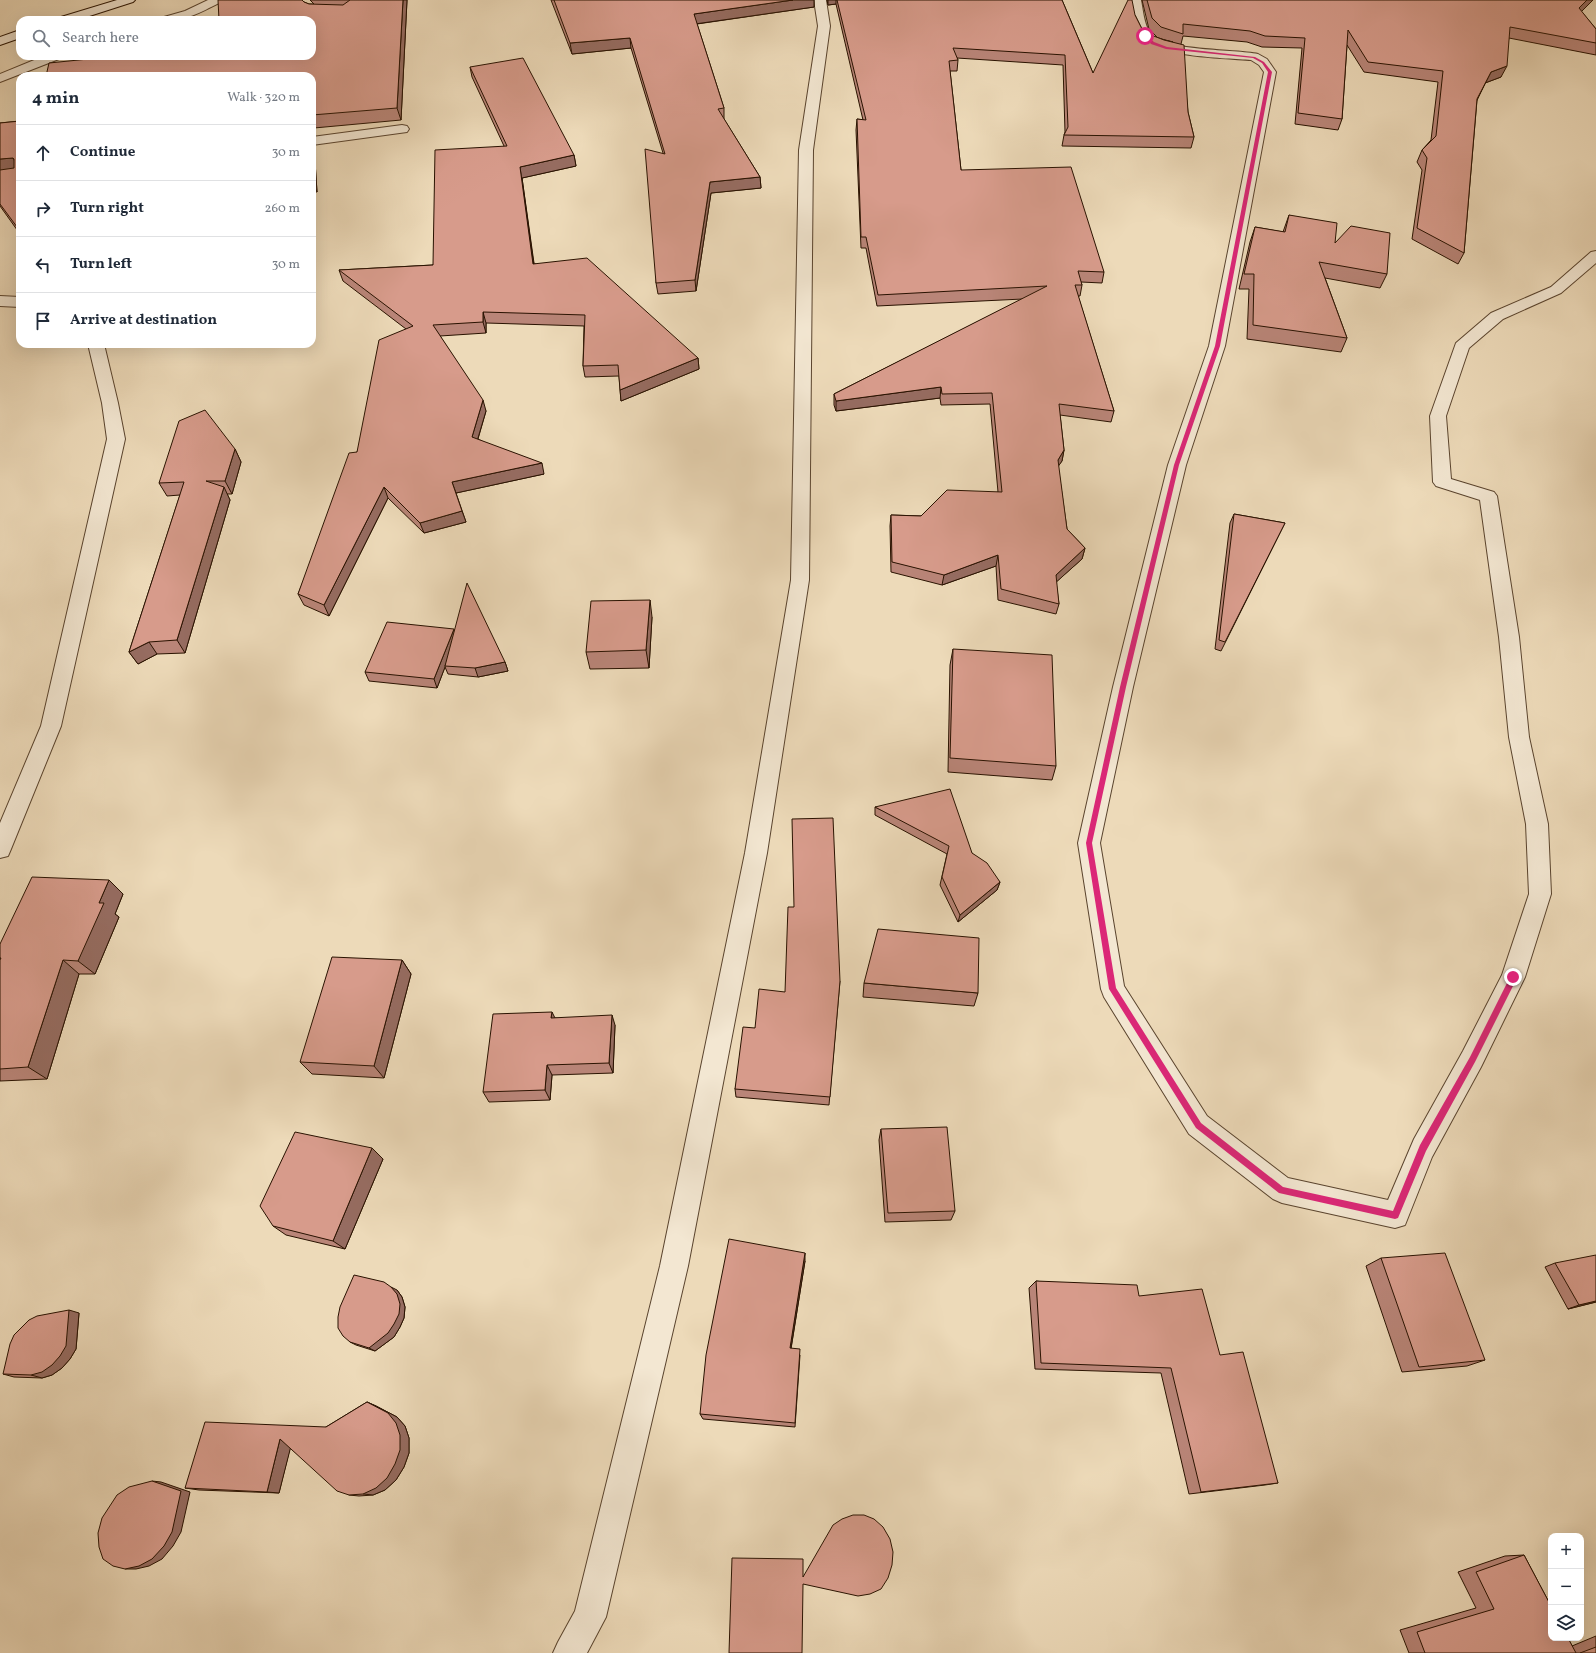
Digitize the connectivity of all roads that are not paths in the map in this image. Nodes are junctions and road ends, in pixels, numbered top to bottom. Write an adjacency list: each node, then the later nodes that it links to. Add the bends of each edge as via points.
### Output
1 (129, 0): 5 (street)
2 (217, 0): 6 (street)
3 (820, 0): 18 (street, via 824,26 806,150 800,580 756,853 674,1266 590,1617)
4 (1135, 0): 13 (street, via 1145,36 1152,43 1166,48 1254,57 1263,62 1270,72 1217,346 1177,465 1123,687 1089,843 1113,989 1198,1125 1282,1190 1395,1215 1423,1148 1513,977 1540,894 1537,824 1519,737 1509,637 1488,496 1442,482 1438,416 1462,346 1497,316 1556,290)
5 (78, 16)
6 (182, 16)
7 (16, 35): 8 (street)
8 (0, 41)
9 (45, 60): 10 (street)
10 (0, 78)
11 (402, 130): 12 (street)
12 (316, 141)
13 (1596, 255)
14 (0, 301): 15 (street)
15 (16, 302)
16 (97, 348): 17 (street, via 116,439 51,726)
17 (0, 849)
18 (569, 1653)

